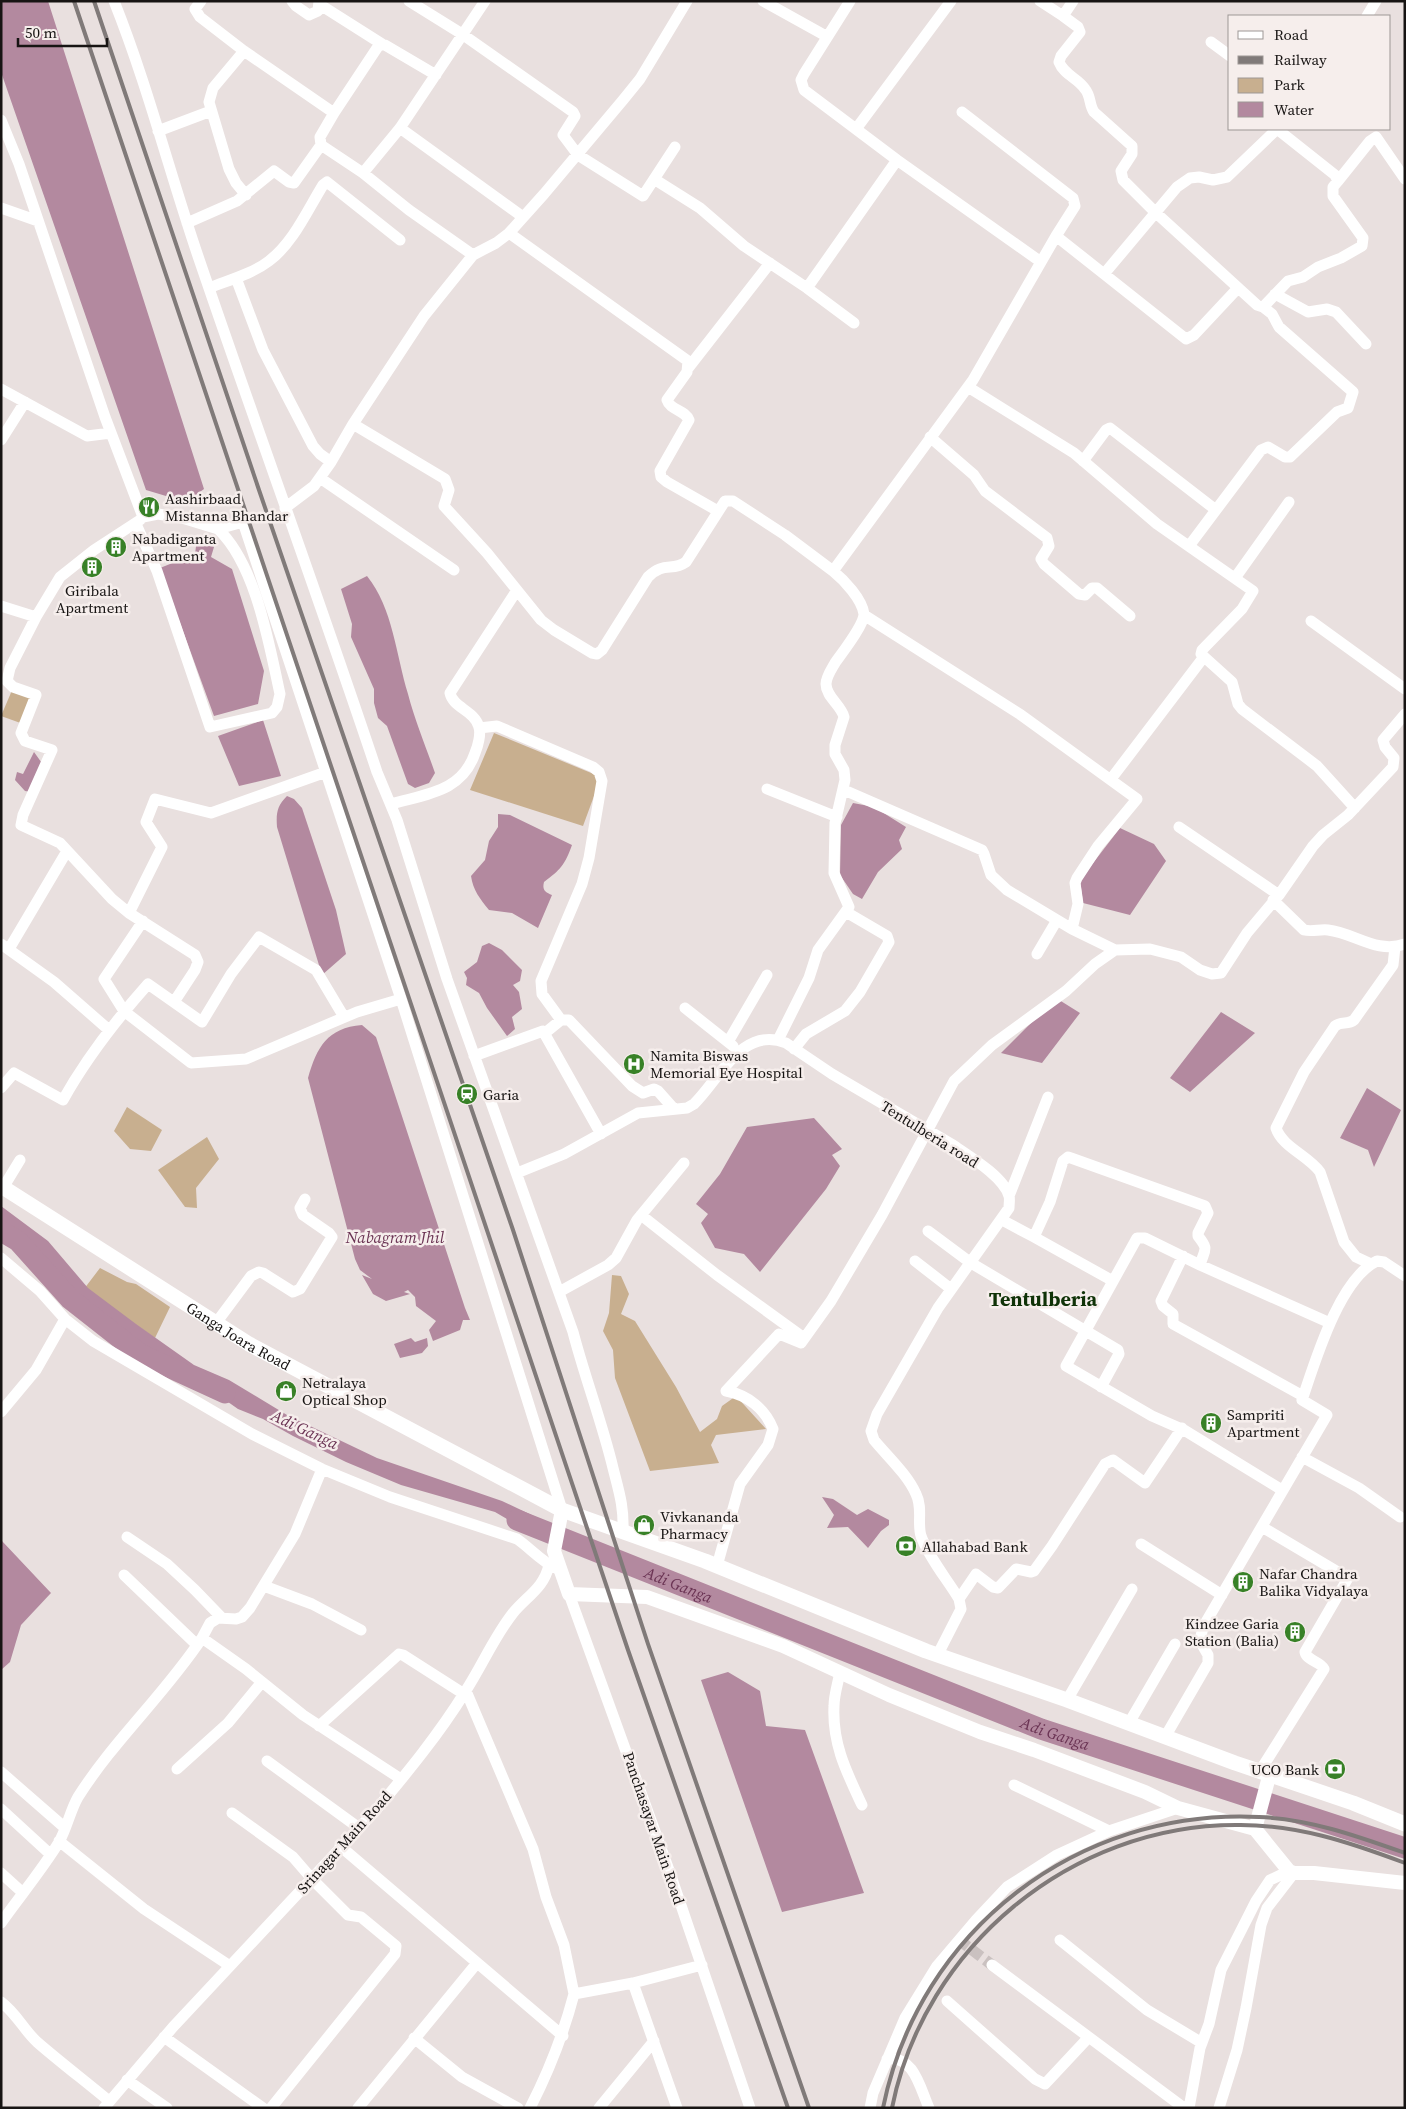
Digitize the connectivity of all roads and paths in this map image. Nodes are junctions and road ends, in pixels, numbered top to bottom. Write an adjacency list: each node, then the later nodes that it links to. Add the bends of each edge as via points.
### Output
1 (114, 1): 31 (street)
2 (201, 1): 20 (street, via 196,13)
3 (292, 1): 13 (street, via 309,15 318,10)
4 (409, 1): 16 (street)
5 (485, 1): 16 (street)
6 (687, 1): 34 (street, via 640,79)
7 (763, 1): 17 (street)
8 (850, 1): 17 (street)
9 (950, 1): 28 (street)
10 (1040, 1): 15 (street)
11 (1073, 1): 15 (street)
12 (1376, 1): 14 (street)
13 (319, 2): 19 (street)
14 (1368, 15)
15 (1062, 16): 42 (street, via 1080,32 1061,56 1061,67 1087,90 1094,112 1132,146 1132,154 1122,167 1121,176)
16 (462, 34): 22 (street); 34 (street, via 573,112 575,116 563,135)
17 (826, 36): 28 (street, via 801,80 801,86)
18 (1211, 42): 21 (street)
19 (382, 44): 22 (street); 25 (street, via 377,46)
20 (244, 51): 23 (street, via 213,88 209,102); 25 (street)
21 (1228, 55)
22 (436, 75): 27 (street)
23 (211, 111): 31 (street); 40 (street, via 229,169)
24 (962, 112): 47 (street, via 1073,198 1074,206)
25 (334, 113): 32 (street, via 320,137)
26 (1, 120): 44 (street)
27 (400, 128): 36 (street); 43 (street)
28 (856, 129): 35 (street)
29 (1276, 130): 42 (street, via 1234,172 1220,180 1190,178)
30 (1278, 130): 39 (street, via 1335,175)
31 (158, 131): 45 (street)
32 (321, 146): 36 (street); 40 (street, via 294,183 274,171)
33 (675, 147): 37 (street)
34 (578, 155): 37 (street, via 642,196); 43 (street)
35 (897, 160): 50 (street); 55 (street)
36 (363, 173): 49 (street)
37 (654, 179): 51 (street, via 700,208)
38 (1405, 180): 39 (street, via 1376,136)
39 (1338, 181): 57 (street, via 1333,187 1333,196 1363,238 1362,246 1303,277 1288,281)
40 (246, 195): 45 (street)
41 (1, 208): 44 (street)
42 (1155, 212): 52 (street); 56 (street)
43 (523, 217): 46 (street)
44 (38, 221): 66 (street)
45 (187, 223): 54 (street)
46 (509, 233): 49 (street); 61 (street, via 684,358)
47 (1056, 236): 50 (street); 52 (street)
48 (400, 240): 53 (street, via 327,182 282,250 269,262)
49 (473, 256): 65 (street, via 424,316)
50 (1041, 262): 62 (street)
51 (770, 264): 55 (street); 61 (street)
52 (1104, 274): 56 (street, via 1186,339 1194,335)
53 (236, 278): 54 (street); 70 (street, via 263,350 308,437 320,454)
54 (209, 288): 73 (street)
55 (807, 288): 59 (street)
56 (1238, 288): 58 (street)
57 (1275, 294): 58 (street); 60 (street, via 1308,312 1327,309 1336,312)
58 (1263, 307): 75 (street, via 1272,314 1279,328 1353,392 1348,408 1337,412 1290,456 1285,457 1268,447 1261,450)
59 (854, 323)
60 (1366, 344)
61 (689, 367): 74 (street, via 667,400 689,420 660,471 661,477)
62 (968, 387): 67 (street); 69 (street)
63 (1, 389): 64 (street)
64 (24, 402): 66 (street, via 87,436); 68 (street)
65 (353, 424): 70 (street); 82 (street, via 445,479 449,490 444,506)
66 (111, 433): 76 (street)
67 (930, 437): 80 (street); 85 (street, via 974,475 985,491 1047,538 1049,546 1041,559 1044,564 1079,594 1085,595 1092,588 1097,588)
68 (1, 440)
69 (1083, 461): 75 (street, via 1110,428); 78 (street, via 1129,502)
70 (331, 462): 71 (street)
71 (320, 478): 73 (street); 79 (street)
72 (1289, 502): 81 (street)
73 (285, 508): 96 (street)
74 (718, 510): 80 (street, via 725,501 733,501); 82 (street, via 686,562 680,566 659,567 648,577 597,654 541,620)
75 (1216, 510): 78 (street)
76 (140, 521): 77 (street, via 158,514); 77 (street, via 210,727 272,713 280,694 256,594 231,541); 86 (street, via 94,550 60,578)
77 (218, 529): 92 (street, via 242,522)
78 (1189, 546): 81 (street)
79 (454, 570)
80 (833, 571): 84 (street, via 861,603)
81 (1235, 578): 88 (street, via 1253,593 1202,650)
82 (517, 590): 91 (street, via 450,693 456,704 474,716)
83 (1, 606): 86 (street)
84 (864, 615): 93 (street, via 1020,715); 95 (street, via 831,670 826,685 844,717 835,754 844,770)
85 (1130, 616)
86 (36, 617): 100 (street, via 10,668 7,681 13,687 36,695 22,733 25,741 52,750 23,815 22,826 47,836)
87 (1311, 621): 89 (street)
88 (1203, 658): 93 (street); 97 (street, via 1232,682 1242,709 1317,766)
89 (1405, 689)
90 (1405, 714): 97 (street, via 1384,740 1385,747 1394,758 1393,767)
91 (480, 728): 96 (street, via 471,767 460,779 450,786); 117 (street, via 497,726 593,767 602,781 582,884 541,981 542,994)
92 (326, 772): 103 (street, via 211,813 155,799 146,822 162,847); 112 (street)
93 (1111, 779): 106 (street, via 1137,799 1098,846 1077,878 1078,904)
94 (767, 789): 98 (street)
95 (844, 790): 98 (street); 104 (street, via 982,850 997,882)
96 (391, 804): 124 (street)
97 (1355, 808): 101 (street, via 1318,841)
98 (837, 817): 102 (street, via 834,873 848,901)
99 (1179, 827): 101 (street)
100 (67, 850): 103 (street); 107 (street)
101 (1276, 898): 108 (street, via 1304,930 1326,929 1383,947); 109 (street, via 1247,933 1221,973 1200,970 1180,957 1150,949)
102 (846, 912): 120 (street, via 818,950 809,978); 122 (street, via 887,936 889,942 845,1011 806,1034)
103 (129, 913): 105 (street)
104 (1058, 920): 106 (street); 110 (street)
105 (143, 922): 113 (street, via 195,955 198,962); 115 (street, via 104,979)
106 (1072, 929): 109 (street)
107 (5, 946): 118 (street, via 54,982)
108 (1400, 946): 144 (street, via 1393,965 1354,1020 1335,1026 1304,1072 1276,1128 1283,1140 1314,1163 1344,1242 1356,1257)
109 (1115, 950): 128 (street, via 976,1059 954,1081)
110 (1036, 954)
111 (767, 975): 121 (street)
112 (401, 999): 116 (street); 162 (street)
113 (174, 1002): 115 (street, via 148,984); 116 (street, via 202,1022 231,974 259,937 316,970)
114 (686, 1008): 121 (street)
115 (124, 1011): 116 (street, via 191,1063 246,1060); 118 (street)
116 (344, 1017)
117 (561, 1020): 119 (street); 127 (street, via 573,1023 632,1086 643,1093 654,1089 658,1091)
118 (109, 1030): 125 (street, via 86,1060 63,1100 14,1073)
119 (544, 1033): 124 (street, via 540,1031); 129 (street)
120 (778, 1040): 122 (street, Tentulberia road); 123 (street, via 758,1042)
121 (728, 1042): 123 (street)
122 (794, 1049): 128 (street, Tentulberia road)
123 (738, 1051): 127 (street, via 694,1104)
124 (474, 1056): 132 (street)
125 (1, 1088)
126 (1048, 1097): 134 (street)
127 (674, 1109): 129 (street, via 638,1113)
128 (928, 1130): 134 (street, Tentulberia road, via 986,1169); 154 (street, via 831,1301)
129 (601, 1134): 132 (street, via 564,1154)
130 (20, 1160): 133 (street)
131 (684, 1163): 136 (street)
132 (517, 1173): 149 (street)
133 (2, 1187): 152 (main road, Ganga Joara Road)
134 (1009, 1196): 137 (street, via 1009,1208)
135 (305, 1199): 152 (street, via 300,1208 302,1215 332,1237 300,1289 293,1292 263,1273 254,1274)
136 (641, 1215): 149 (street, via 616,1258); 154 (street)
137 (1002, 1220): 139 (street); 143 (street)
138 (928, 1231): 143 (street)
139 (1034, 1237): 145 (street, via 1063,1161 1068,1157 1205,1206 1208,1212 1198,1232 1206,1247); 147 (street)
140 (1183, 1256): 145 (street); 147 (street, via 1145,1238 1137,1238); 156 (street, via 1161,1301 1173,1314 1173,1324)
141 (1, 1258): 150 (street, via 40,1291)
142 (915, 1261): 148 (street)
143 (971, 1263): 148 (street); 153 (street)
144 (1371, 1264): 146 (street, via 1384,1262); 151 (street, via 1341,1300)
145 (1200, 1265): 151 (street)
146 (1405, 1276)
147 (1113, 1281): 153 (street)
148 (951, 1289): 175 (street, via 909,1356 871,1431 874,1440 908,1480 917,1496 920,1534)
149 (559, 1292): 165 (street, via 602,1424 624,1510)
150 (65, 1319): 157 (street, via 36,1370); 160 (street, via 93,1341 216,1413)
151 (1330, 1323): 156 (street)
152 (216, 1324): 162 (main road, Ganga Joara Road)
153 (1084, 1331): 155 (street, via 1066,1366); 155 (street, via 1119,1351)
154 (804, 1338): 168 (street, via 802,1343 779,1334 726,1391 746,1397 768,1418 773,1429 768,1445 740,1484)
155 (1101, 1387): 158 (street, via 1152,1416)
156 (1303, 1396): 159 (street, via 1302,1400 1327,1415)
157 (1, 1412)
158 (1182, 1428): 161 (street); 175 (street, via 1145,1483 1113,1460 1105,1464 1034,1570 1016,1569 998,1588 976,1574)
159 (1302, 1457): 161 (street); 163 (street, via 1359,1488)
160 (322, 1469): 169 (street, via 423,1509 517,1539); 171 (street, via 295,1534)
161 (1282, 1490): 164 (street)
162 (562, 1510): 165 (main road, Ganga Joara Road); 169 (street, Panchasayar Main Road)
163 (1400, 1517)
164 (1262, 1527): 174 (street); 191 (street, via 1348,1578 1305,1652 1324,1669)
165 (623, 1532): 168 (main road, Ganga Joara Road)
166 (127, 1537): 176 (street, via 167,1564)
167 (1141, 1544): 174 (street)
168 (717, 1566): 180 (main road, Ganga Joara Road)
169 (554, 1567): 173 (street, Panchasayar Main Road); 183 (street, Srinagar Main Road, via 513,1613)
170 (124, 1575): 178 (street)
171 (264, 1586): 176 (street, via 242,1616); 177 (street, via 312,1604)
172 (1132, 1589): 184 (street)
173 (568, 1594): 181 (street, via 647,1597 783,1646); 214 (street, Panchasayar Main Road)
174 (1222, 1595): 187 (street, via 1200,1635 1208,1663)
175 (960, 1599): 180 (street, via 961,1609)
176 (222, 1618): 178 (street, via 210,1623)
177 (361, 1630)
178 (200, 1641): 182 (street); 199 (street, via 84,1789)
179 (1175, 1644): 185 (street)
180 (938, 1654): 184 (main road, Ganga Joara Road)
181 (840, 1672): 194 (street, via 834,1706 836,1735 842,1764); 195 (street, via 980,1732 1145,1792)
182 (262, 1682): 186 (street); 189 (street, via 228,1723)
183 (465, 1693): 186 (street, via 399,1654); 192 (street, Srinagar Main Road); 218 (street, via 533,1849 564,1945)
184 (1067, 1700): 185 (main road, Ganga Joara Road)
185 (1129, 1723): 187 (main road, Ganga Joara Road)
186 (319, 1726): 192 (street)
187 (1165, 1736): 191 (main road, Ganga Joara Road)
188 (267, 1761): 200 (street)
189 (177, 1769)
190 (1, 1772): 199 (street)
191 (1265, 1772): 198 (main road, Ganga Joara Road); 201 (street)
192 (401, 1779): 200 (street, Srinagar Main Road)
193 (1014, 1785): 202 (street)
194 (862, 1806)
195 (1178, 1808): 201 (street); 202 (street)
196 (1, 1810): 205 (street)
197 (232, 1813): 208 (street, via 293,1857)
198 (1405, 1824)
199 (64, 1827): 203 (street)
200 (359, 1828): 204 (street, Srinagar Main Road)
201 (1255, 1829): 206 (street)
202 (1109, 1831): 227 (street, via 1057,1855 1007,1888 937,1966 905,2018)
203 (59, 1841): 205 (street); 216 (street, via 144,1909)
204 (340, 1846): 208 (street, Srinagar Main Road); 213 (street)
205 (50, 1854): 210 (street)
206 (1292, 1872): 209 (street); 226 (street, via 1270,1880 1256,1901 1221,1970); 243 (street, via 1267,1908 1261,1925 1237,2050)
207 (1, 1873): 210 (street)
208 (312, 1878): 216 (street, Srinagar Main Road); 232 (street, via 348,1915 361,1917 396,1946 395,1954)
209 (1405, 1883)
210 (23, 1892): 211 (street)
211 (1, 1923)
212 (1060, 1940): 226 (street, via 1148,2010)
213 (477, 1963): 221 (street); 223 (street)
214 (702, 1965): 217 (street); 238 (street, Panchasayar Main Road)
215 (992, 1965): 224 (street)
216 (230, 1966): 222 (street, Srinagar Main Road)
217 (633, 1983): 218 (street); 225 (street)
218 (574, 1994): 221 (street)
219 (947, 2001): 224 (street, via 1035,2079 1045,2084)
220 (1, 2002): 229 (street, via 26,2031)
221 (563, 2036): 235 (street)
222 (164, 2037): 228 (street, Srinagar Main Road); 231 (street)
223 (414, 2038): 233 (street); 234 (street, via 462,2077)
224 (1088, 2038): 241 (street)
225 (654, 2041): 236 (street); 237 (street)
226 (1202, 2043): 242 (street)
227 (888, 2059): 239 (street); 240 (street, via 903,2060 911,2068)
228 (127, 2080): 229 (street, Srinagar Main Road); 230 (street)
229 (106, 2104)
230 (167, 2108)
231 (263, 2108)
232 (271, 2108)
233 (358, 2108)
234 (518, 2108)
235 (530, 2108)
236 (599, 2108)
237 (676, 2108)
238 (750, 2108)
239 (870, 2108)
240 (930, 2108)
241 (1184, 2108)
242 (1189, 2108)
243 (1219, 2108)

